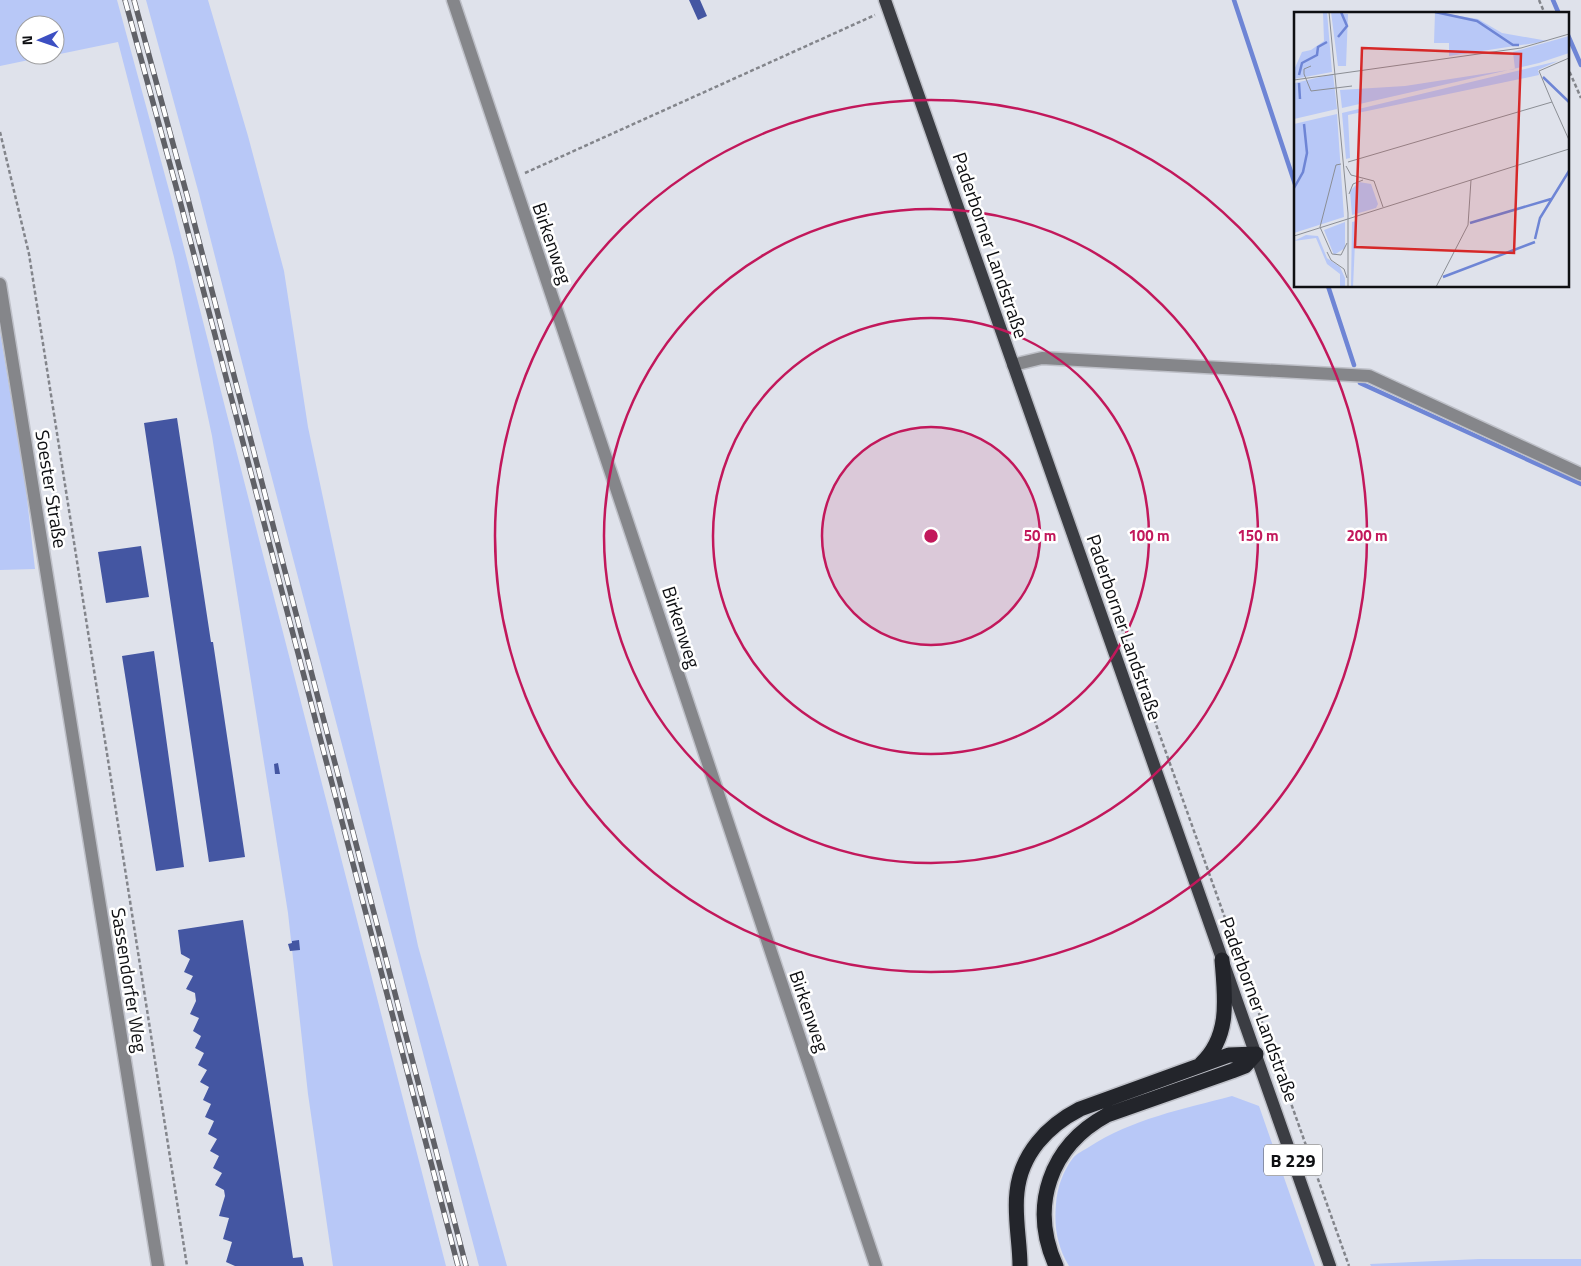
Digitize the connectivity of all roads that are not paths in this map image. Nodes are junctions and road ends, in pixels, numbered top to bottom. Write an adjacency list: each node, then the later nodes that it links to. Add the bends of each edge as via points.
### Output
1 (453, 0): 11 (street, Birkenweg)
2 (887, 4): 4 (main road, Paderborner Landstraße)
3 (0, 284): 6 (street, Soester Straße)
4 (1013, 365): 5 (street, via 1042,358 1370,376); 7 (main road, Paderborner Landstraße)
5 (1581, 474)
6 (67, 700): 10 (street, Sassendorfer Weg)
7 (1222, 960): 8 (main road, Paderborner Landstraße); 9 (highway, via 1225,1003 1222,1028 1212,1054)
8 (1256, 1054): 9 (highway, via 1229,1055); 13 (highway, via 1245,1066 1107,1115 1073,1140 1052,1173 1045,1199 1046,1234); 14 (main road, Paderborner Landstraße / B 229)
9 (1198, 1066): 12 (highway, via 1080,1109 1059,1121 1042,1137 1029,1154 1019,1180)
10 (158, 1266)
11 (876, 1266)
12 (1020, 1266)
13 (1056, 1266)
14 (1330, 1266)

